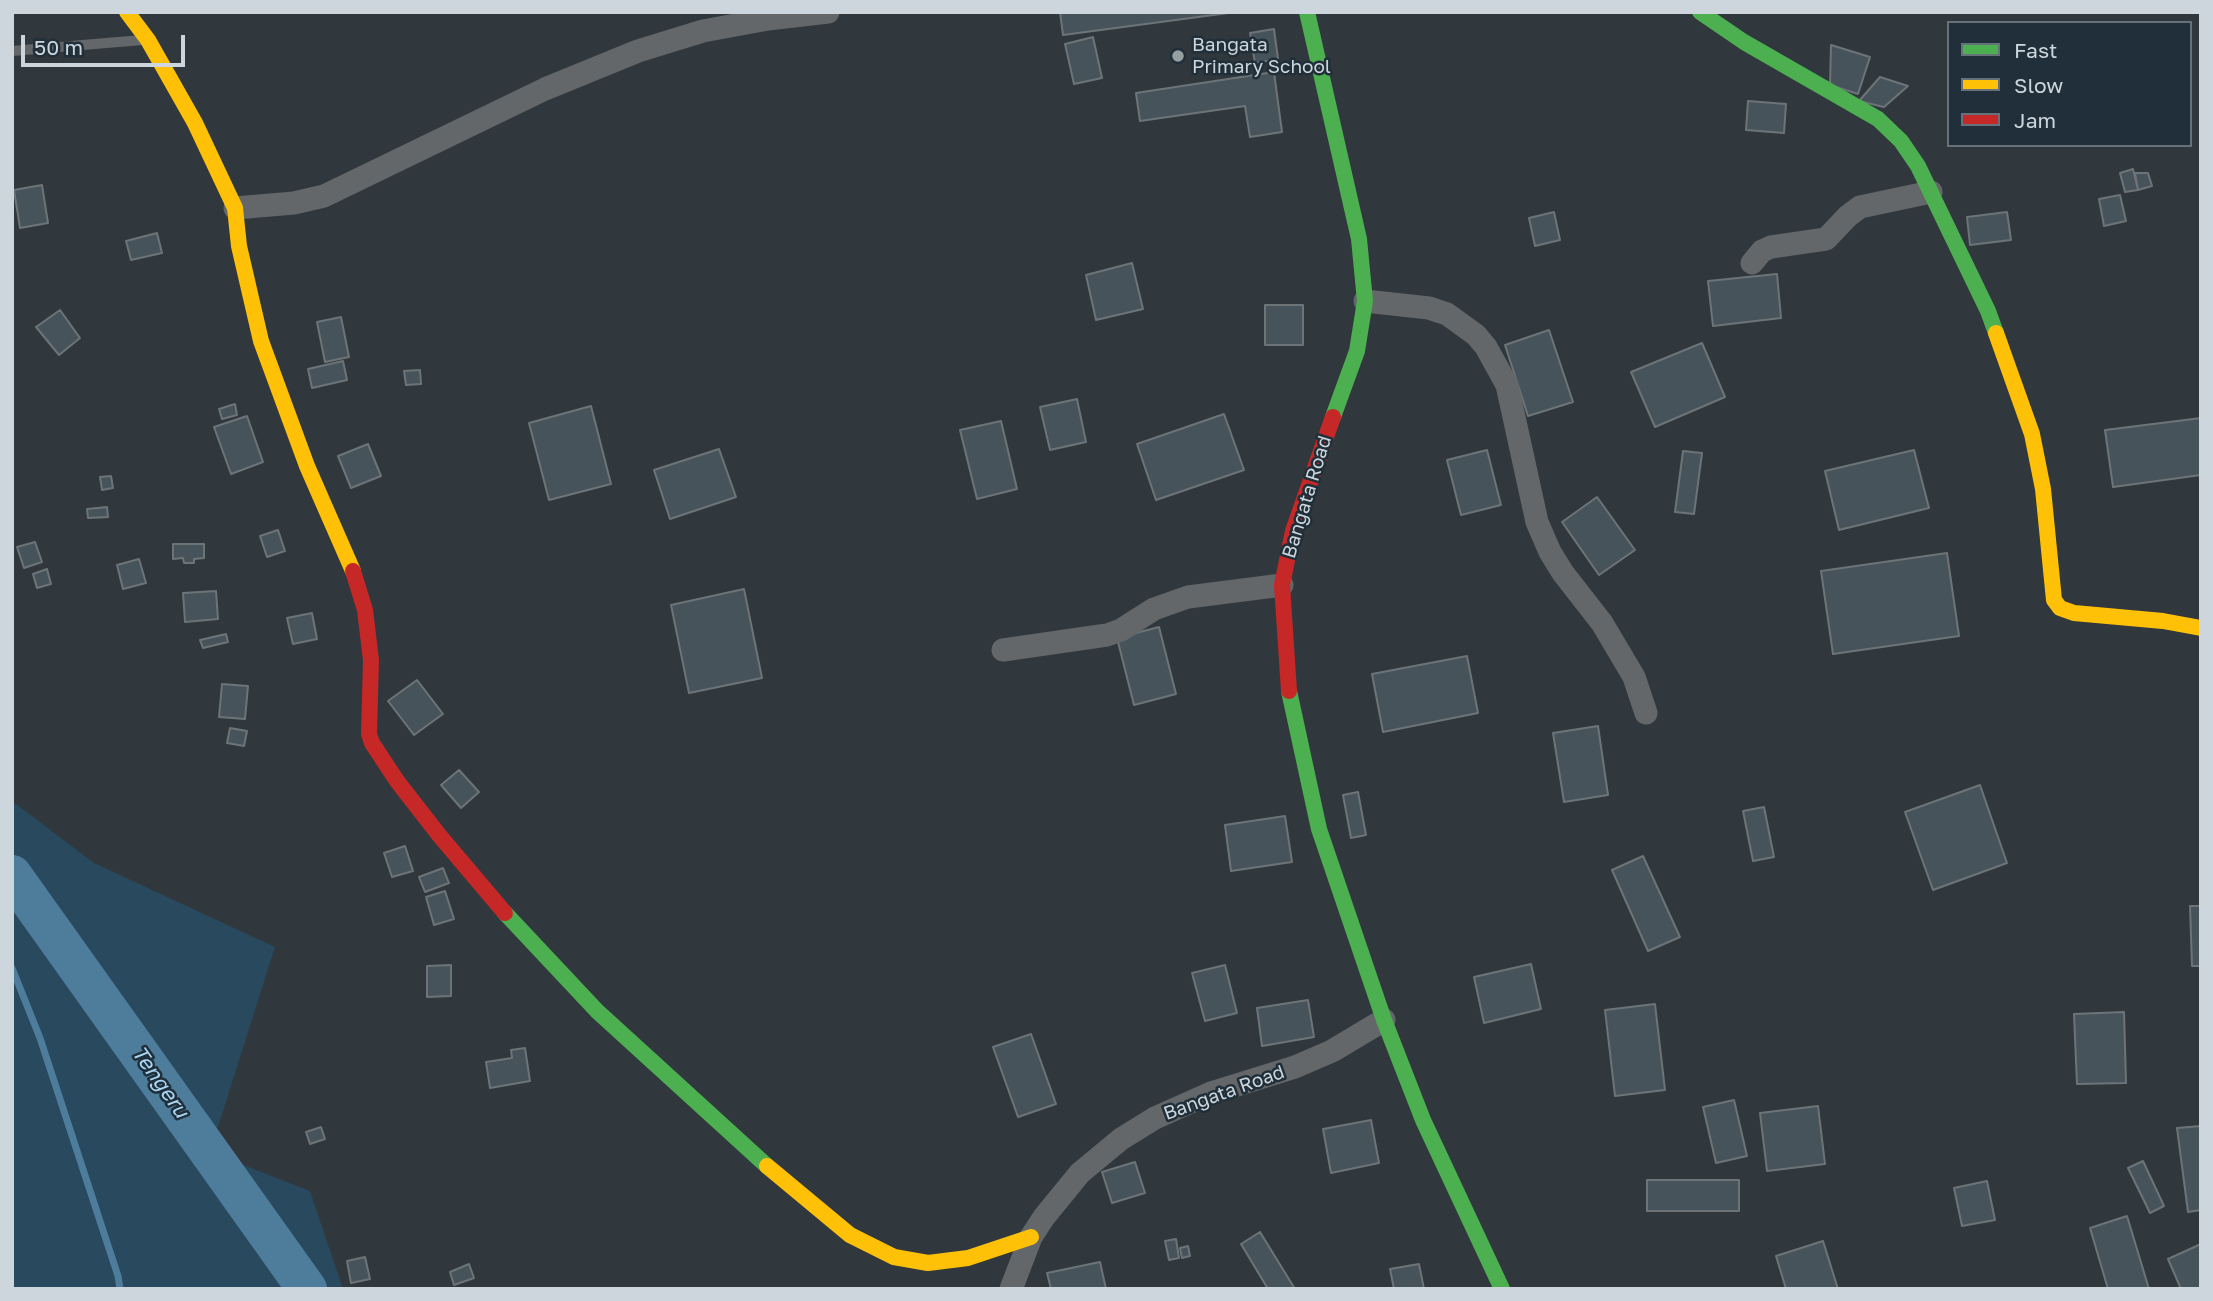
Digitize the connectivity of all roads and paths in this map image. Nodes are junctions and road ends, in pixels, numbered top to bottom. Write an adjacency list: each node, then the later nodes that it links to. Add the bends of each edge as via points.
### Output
1 (127, 12): 5 (street)
2 (828, 12): 8 (street, via 703,31 638,51 545,89 324,196)
3 (1307, 12): 10 (street, Bangata Road, via 1359,239)
4 (1700, 12): 7 (street, via 1878,120 1901,141)
5 (148, 40): 6 (lane); 8 (street, via 195,123)
6 (12, 51)
7 (1931, 192): 9 (street, via 1860,207 1826,239 1771,247); 12 (street, via 1988,311 2032,434 2043,489 2054,600 2074,613)
8 (235, 208): 16 (street, via 261,341 365,610 372,743 439,835 511,921 597,1012 754,1156 850,1235 894,1257 928,1263 968,1258)
9 (1752, 262)
10 (1364, 301): 11 (street, Bangata Road, via 1357,351 1293,531); 14 (street, via 1447,314 1486,347 1507,385 1537,522 1550,552 1602,623 1634,677)
11 (1283, 585): 13 (street, via 1188,597 1154,609 1107,635); 15 (street, Bangata Road, via 1291,709 1320,829)
12 (2201, 628)
13 (1003, 650)
14 (1646, 713)
15 (1384, 1020): 16 (street, Bangata Road, via 1332,1051 1211,1093 1155,1118 1080,1173); 18 (street, Bangata Road, via 1423,1120)
16 (1031, 1237): 17 (street, Bangata Road)
17 (1011, 1289)
18 (1502, 1289)

